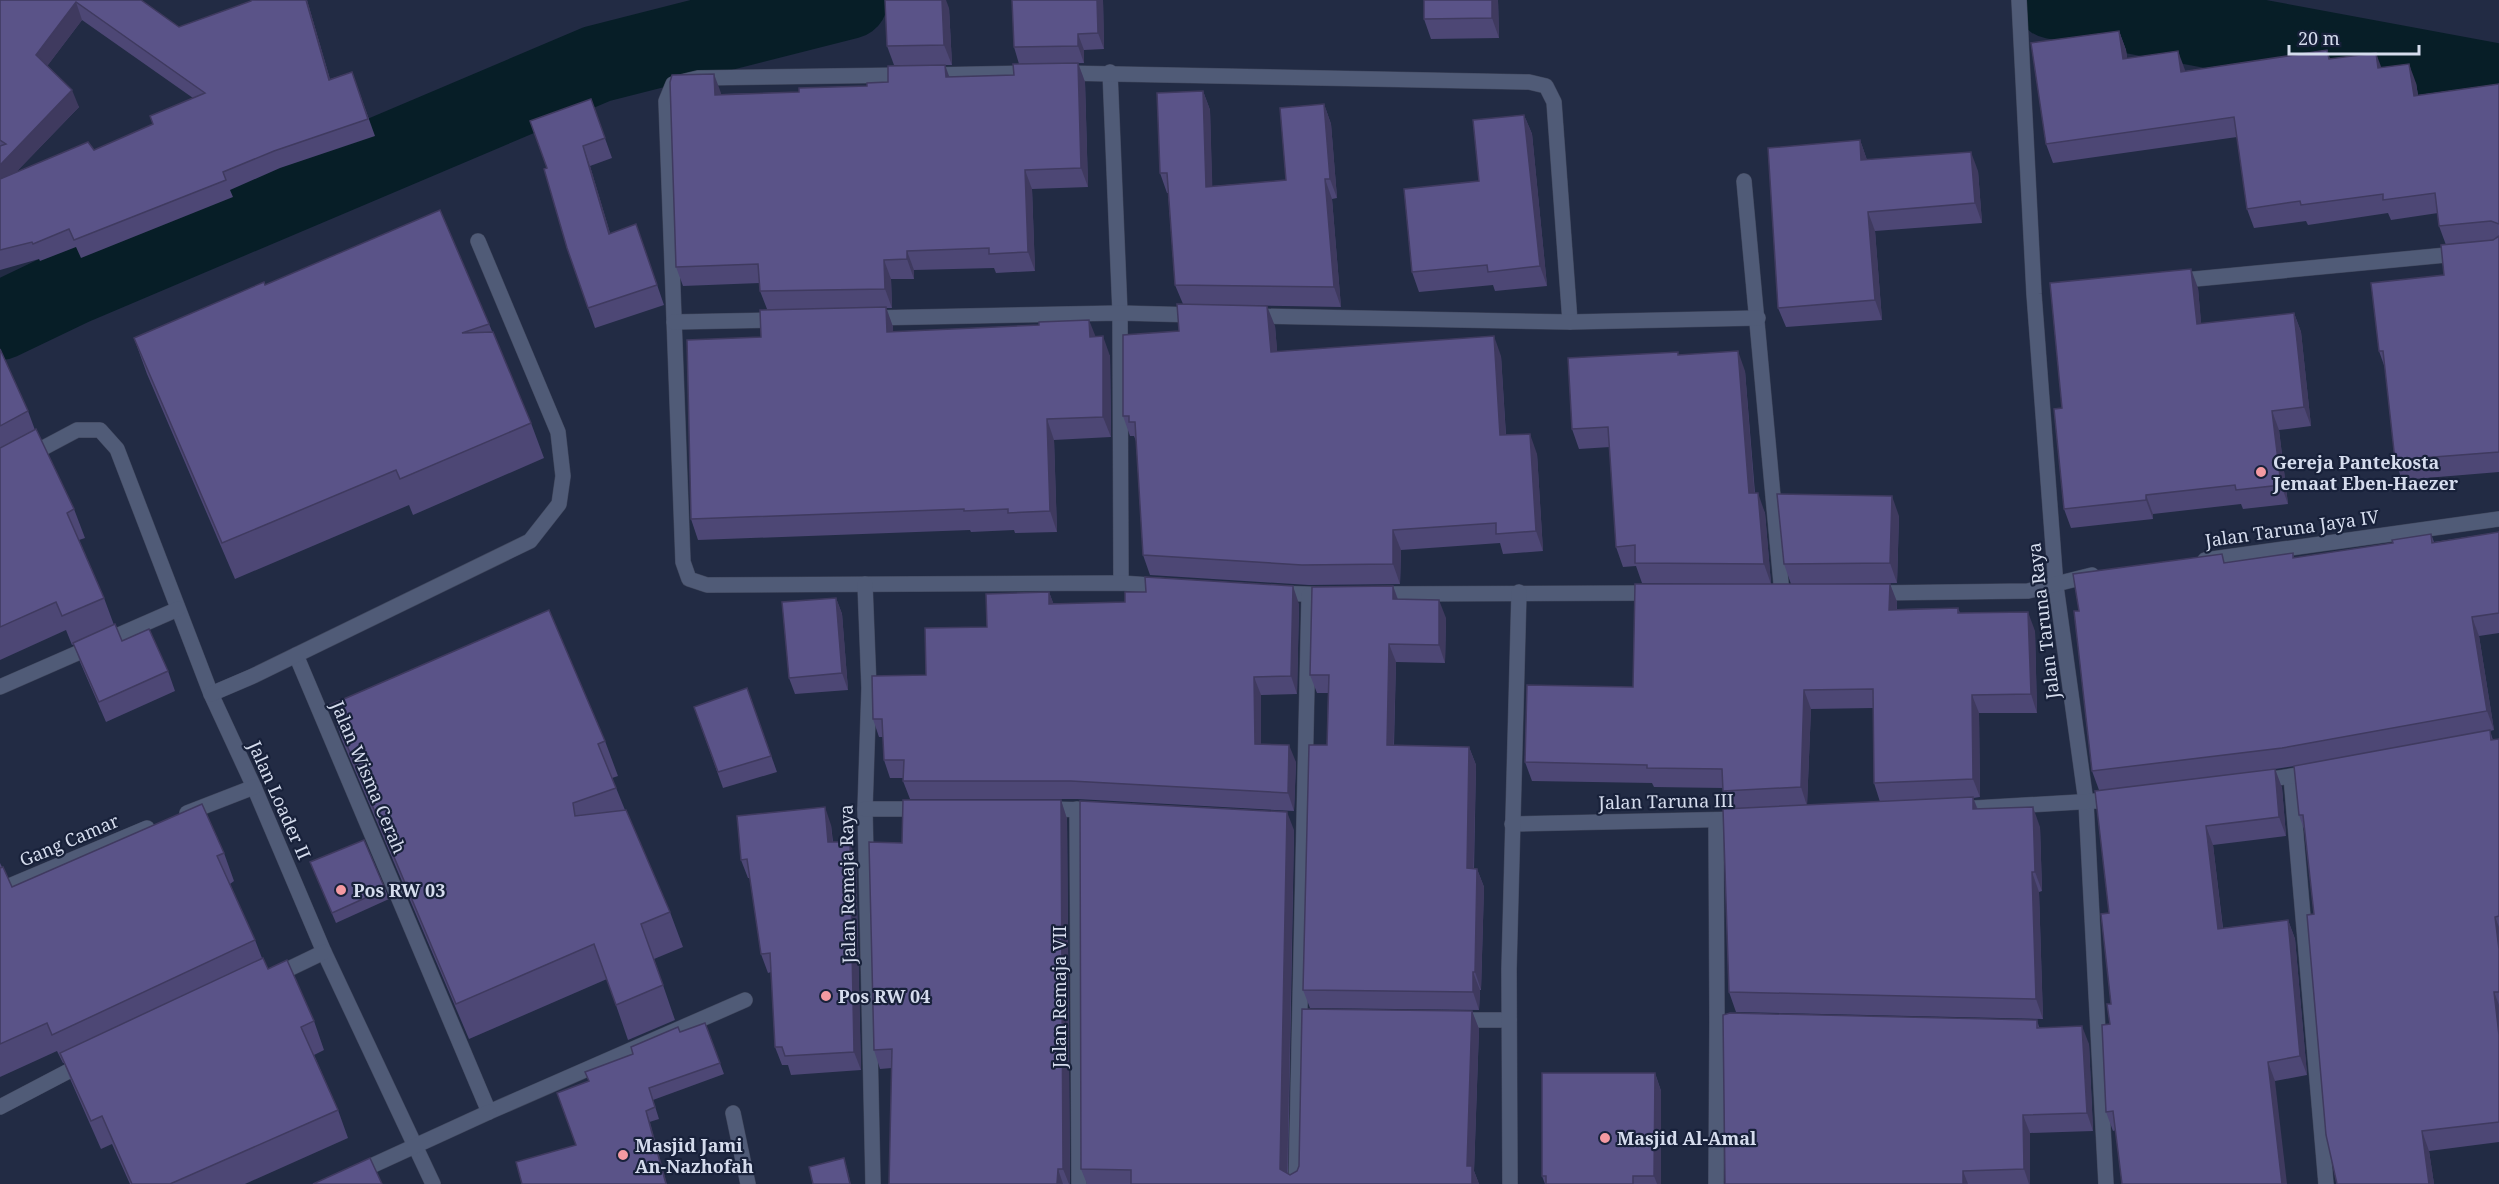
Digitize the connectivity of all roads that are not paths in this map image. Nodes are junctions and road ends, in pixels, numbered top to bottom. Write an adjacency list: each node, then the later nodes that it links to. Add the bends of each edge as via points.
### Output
1 (2019, 0): 22 (street, Jalan Taruna Raya)
2 (1110, 72): 7 (street); 13 (street, via 698,78 673,84 666,101); 14 (street, via 1529,82 1546,86 1554,102)
3 (1744, 181): 10 (street)
4 (478, 241): 32 (street, via 558,432 563,476 559,504 530,541)
5 (2499, 250): 6 (street)
6 (2165, 282)
7 (1120, 313): 8 (street); 11 (street); 19 (street)
8 (1214, 315)
9 (1237, 316): 14 (street)
10 (1758, 318): 14 (street); 28 (street, via 1776,594)
11 (850, 319)
12 (791, 320): 13 (street)
13 (674, 322): 20 (street, via 682,562 689,579 707,585)
14 (1570, 322)
15 (0, 471): 31 (street, Jalan Loader II, via 77,430 100,430 117,449)
16 (2499, 519): 17 (street, Jalan Taruna Jaya IV)
17 (2195, 561)
18 (2113, 572): 22 (street, via 2078,577)
19 (1121, 583): 20 (street); 21 (street)
20 (865, 584): 41 (street, Jalan Remaja Raya, via 869,688)
21 (1179, 586)
22 (2056, 586): 29 (street, via 2028,591); 40 (street, Jalan Taruna Raya)
23 (1262, 592): 30 (street)
24 (1520, 592): 25 (street); 27 (street); 50 (street)
25 (1663, 593)
26 (1344, 594): 30 (street)
27 (1368, 594)
28 (1801, 594)
29 (1861, 594)
30 (1309, 595): 70 (street, via 1298,821 1305,1018)
31 (178, 609): 33 (street); 34 (street, Jalan Loader II)
32 (296, 655): 34 (street); 62 (street, Jalan Wisma Cerah)
33 (0, 687)
34 (211, 694): 38 (street, Jalan Loader II)
35 (2325, 771): 36 (street)
36 (2290, 777): 37 (street); 74 (street)
37 (2244, 783)
38 (254, 787): 47 (street); 53 (street, Jalan Loader II)
39 (2115, 798): 40 (street)
40 (2086, 802): 45 (street); 59 (street, Jalan Taruna Raya)
41 (864, 809): 42 (street); 68 (street, Jalan Remaja Raya)
42 (936, 809)
43 (1030, 809): 44 (street)
44 (1077, 809): 46 (street); 69 (street, Jalan Remaja VII)
45 (1938, 810)
46 (1113, 811)
47 (178, 817)
48 (1762, 818): 49 (street, Jalan Taruna III)
49 (1716, 820): 50 (street, Jalan Taruna III); 72 (street, via 1723,1022)
50 (1512, 824): 57 (street)
51 (156, 825): 52 (street, Gang Camar)
52 (0, 890)
53 (324, 952): 54 (street); 64 (street, Jalan Loader II)
54 (254, 986)
55 (746, 1000): 62 (street)
56 (1439, 1020): 57 (street)
57 (1509, 1020): 71 (street)
58 (2078, 1030): 59 (street)
59 (2099, 1030): 73 (street, Jalan Taruna Raya)
60 (97, 1057): 61 (street)
61 (0, 1107)
62 (489, 1113): 64 (street)
63 (733, 1113): 67 (street)
64 (416, 1146): 65 (street); 66 (street, Jalan Loader II)
65 (332, 1184)
66 (433, 1184)
67 (748, 1184)
68 (873, 1184)
69 (1079, 1184)
70 (1296, 1184)
71 (1510, 1184)
72 (1716, 1184)
73 (2106, 1184)
74 (2326, 1184)

